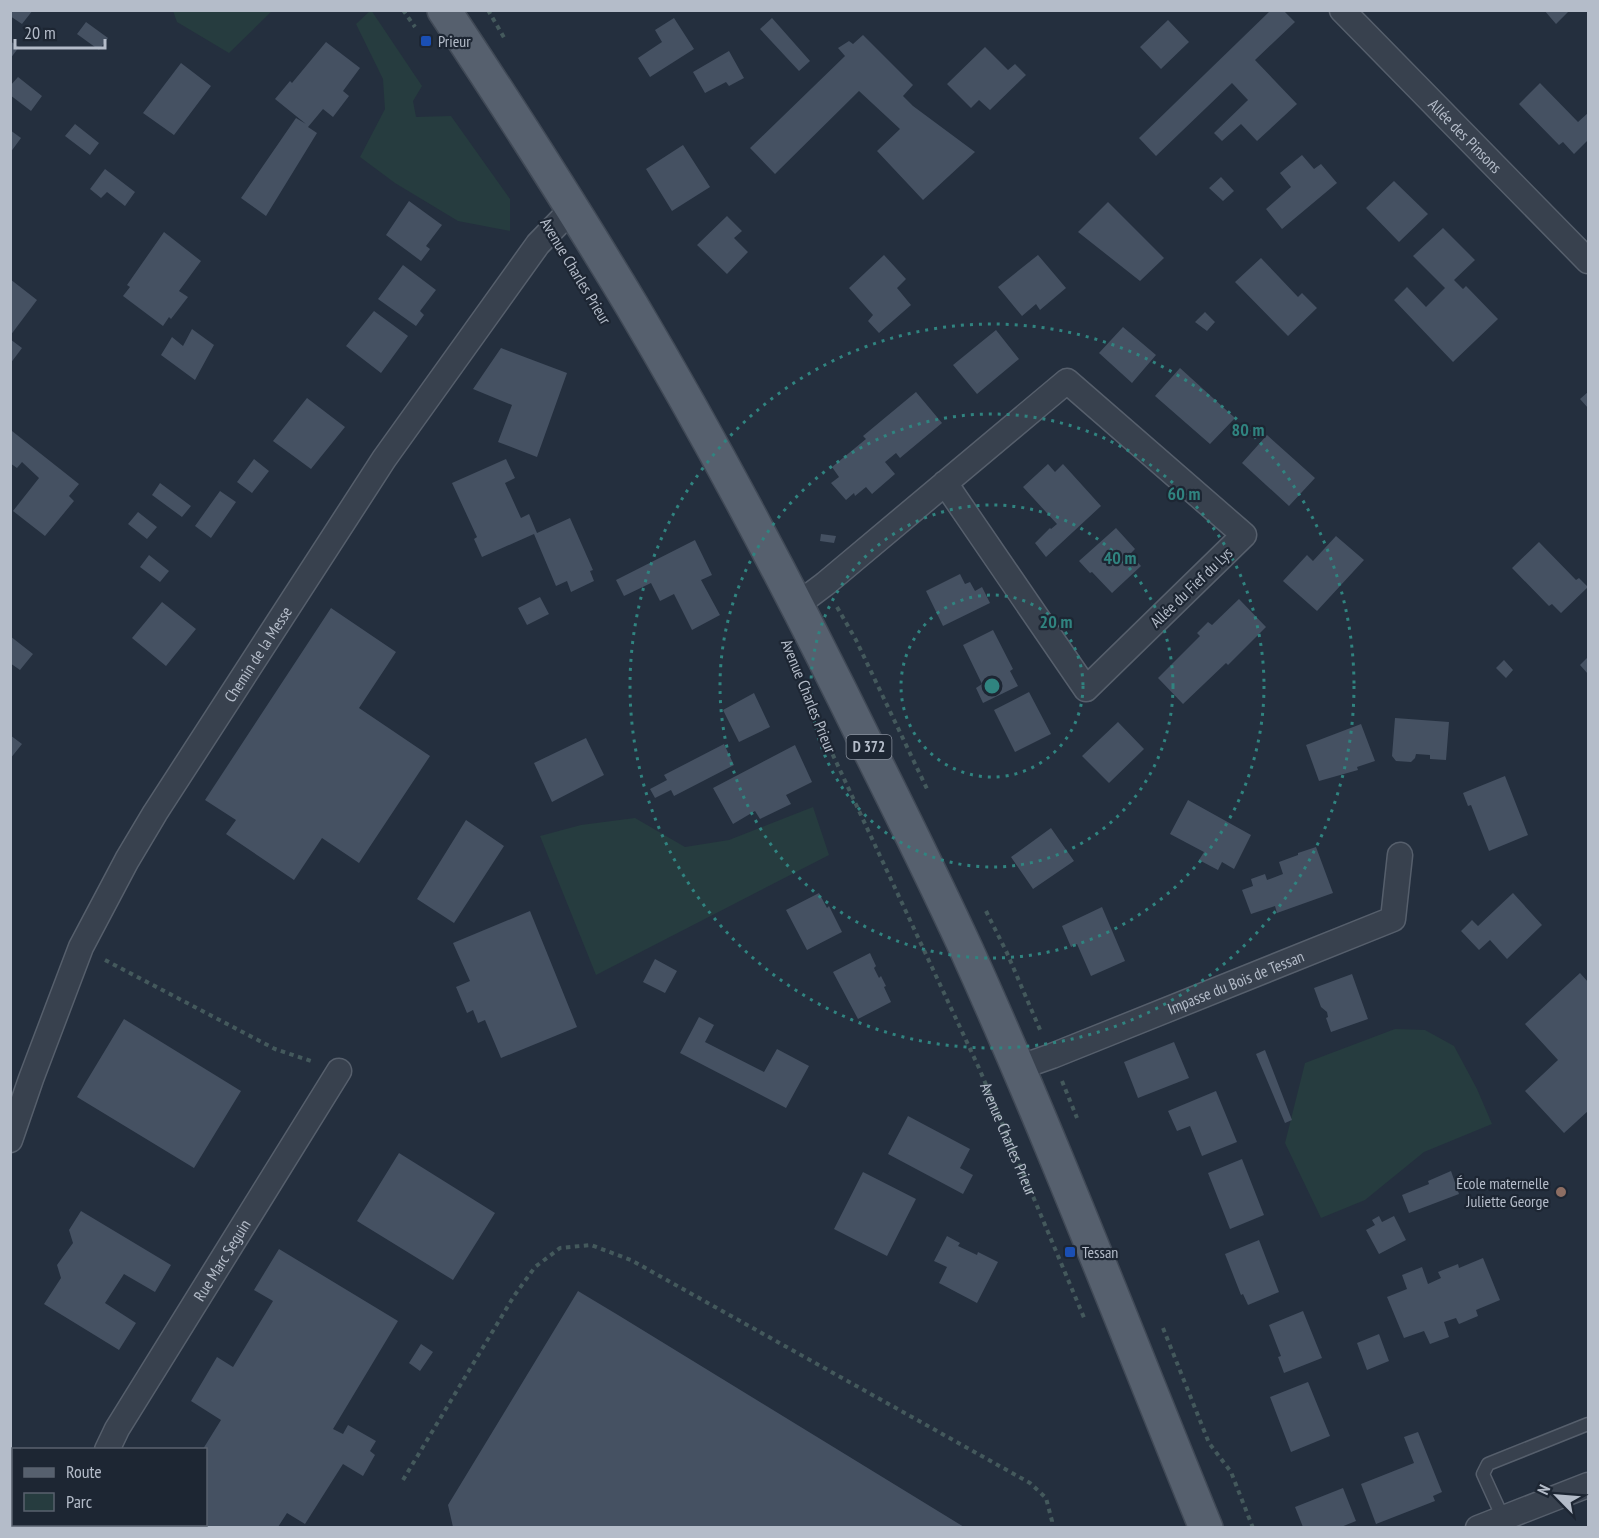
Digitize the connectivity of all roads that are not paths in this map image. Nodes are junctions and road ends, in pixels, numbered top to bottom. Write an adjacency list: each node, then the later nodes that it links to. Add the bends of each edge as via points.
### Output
1 (444, 10): 3 (main road, Avenue Charles Prieur / D 372)
2 (1342, 10): 4 (street, Allée des Pinsons)
3 (572, 209): 6 (main road, Avenue Charles Prieur / D 372, via 689,405); 10 (street, Chemin de la Messe, via 538,244 384,459 155,813 81,947)
4 (1588, 261)
5 (945, 483): 5 (street, Allée du Fief du Lys, via 1067,381 1244,535 1086,689); 6 (street, Allée du Fief du Lys)
6 (797, 605): 8 (main road, Avenue Charles Prieur / D 372, via 912,834)
7 (1401, 855): 8 (street, Impasse du Bois de Tessan, via 1393,919)
8 (1018, 1068): 15 (main road, Avenue Charles Prieur / D 372)
9 (339, 1071): 12 (street, Rue Marc Seguin)
10 (10, 1140)
11 (1588, 1424): 14 (lane, via 1488,1464 1483,1473)
12 (108, 1448)
13 (1588, 1485): 14 (street)
14 (1503, 1518): 16 (street)
15 (1206, 1527)
16 (1478, 1527)

